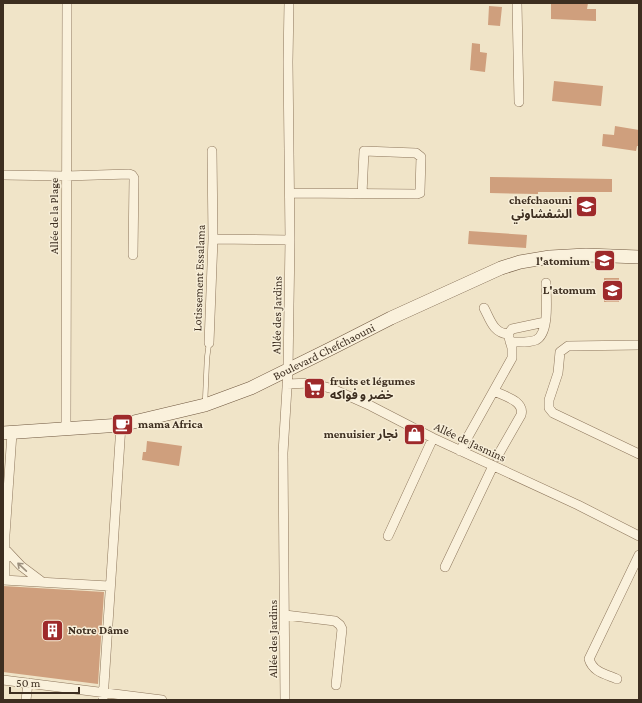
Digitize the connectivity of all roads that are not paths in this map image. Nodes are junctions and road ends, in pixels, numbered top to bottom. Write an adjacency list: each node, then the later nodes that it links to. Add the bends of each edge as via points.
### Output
1 (67, 3): 7 (street, Allée de la Plage)
2 (289, 3): 8 (street, Allée des Jardins)
3 (517, 3): 4 (street)
4 (519, 102)
5 (212, 151): 10 (street, Lotissement Essalama)
6 (3, 175): 7 (street)
7 (66, 176): 12 (street, via 132,175); 24 (street, Allée de la Plage)
8 (290, 193): 9 (street); 11 (street, Allée des Jardins)
9 (362, 194): 9 (street, via 420,193 419,154 364,151)
10 (213, 239): 11 (street); 18 (street, Lotissement Essalama)
11 (290, 240): 20 (street, Allée des Jardins)
12 (133, 255)
13 (639, 256): 20 (street, Boulevard Chefchaouni, via 550,257 507,266 391,318)
14 (546, 283): 16 (street)
15 (484, 308): 17 (street, via 495,328)
16 (545, 322): 17 (street, via 512,328); 17 (street, via 544,331 538,339 531,341)
17 (509, 338): 21 (street, via 512,358)
18 (209, 343): 22 (lane, Lotissement Essalama, via 206,358)
19 (639, 344): 28 (street, via 564,348 560,352 558,373 548,400 553,413)
20 (287, 377): 22 (street, Boulevard Chefchaouni); 26 (street, Allée de Jasmins, via 333,389); 39 (street, Allée des Jardins, via 283,453)
21 (494, 391): 27 (street); 29 (street, via 519,404 522,409)
22 (205, 405): 23 (street, Boulevard Chefchaouni)
23 (121, 425): 24 (street, Boulevard Chefchaouni); 38 (street)
24 (66, 429): 25 (street, Boulevard Chefchaouni)
25 (7, 433): 33 (street)
26 (433, 438): 27 (street, Allée de Jasmins); 31 (street)
27 (460, 451): 30 (street, Allée de Jasmins)
28 (639, 454)
29 (497, 457)
30 (493, 466): 32 (street, Allée de Jasmins); 35 (street)
31 (388, 536)
32 (639, 536)
33 (4, 549): 36 (street); 37 (street, one-way to 33)
34 (639, 555): 40 (street, via 590,659 591,666)
35 (445, 567)
36 (4, 580): 37 (street)
37 (42, 582): 38 (street)
38 (109, 586): 44 (street)
39 (285, 615): 43 (street, via 335,621 340,625 342,629); 47 (street, Allée des Jardins)
40 (617, 679)
41 (3, 680): 42 (street)
42 (28, 683): 44 (street); 45 (street)
43 (336, 685)
44 (103, 696): 46 (street)
45 (26, 700)
46 (162, 700)
47 (285, 700)

